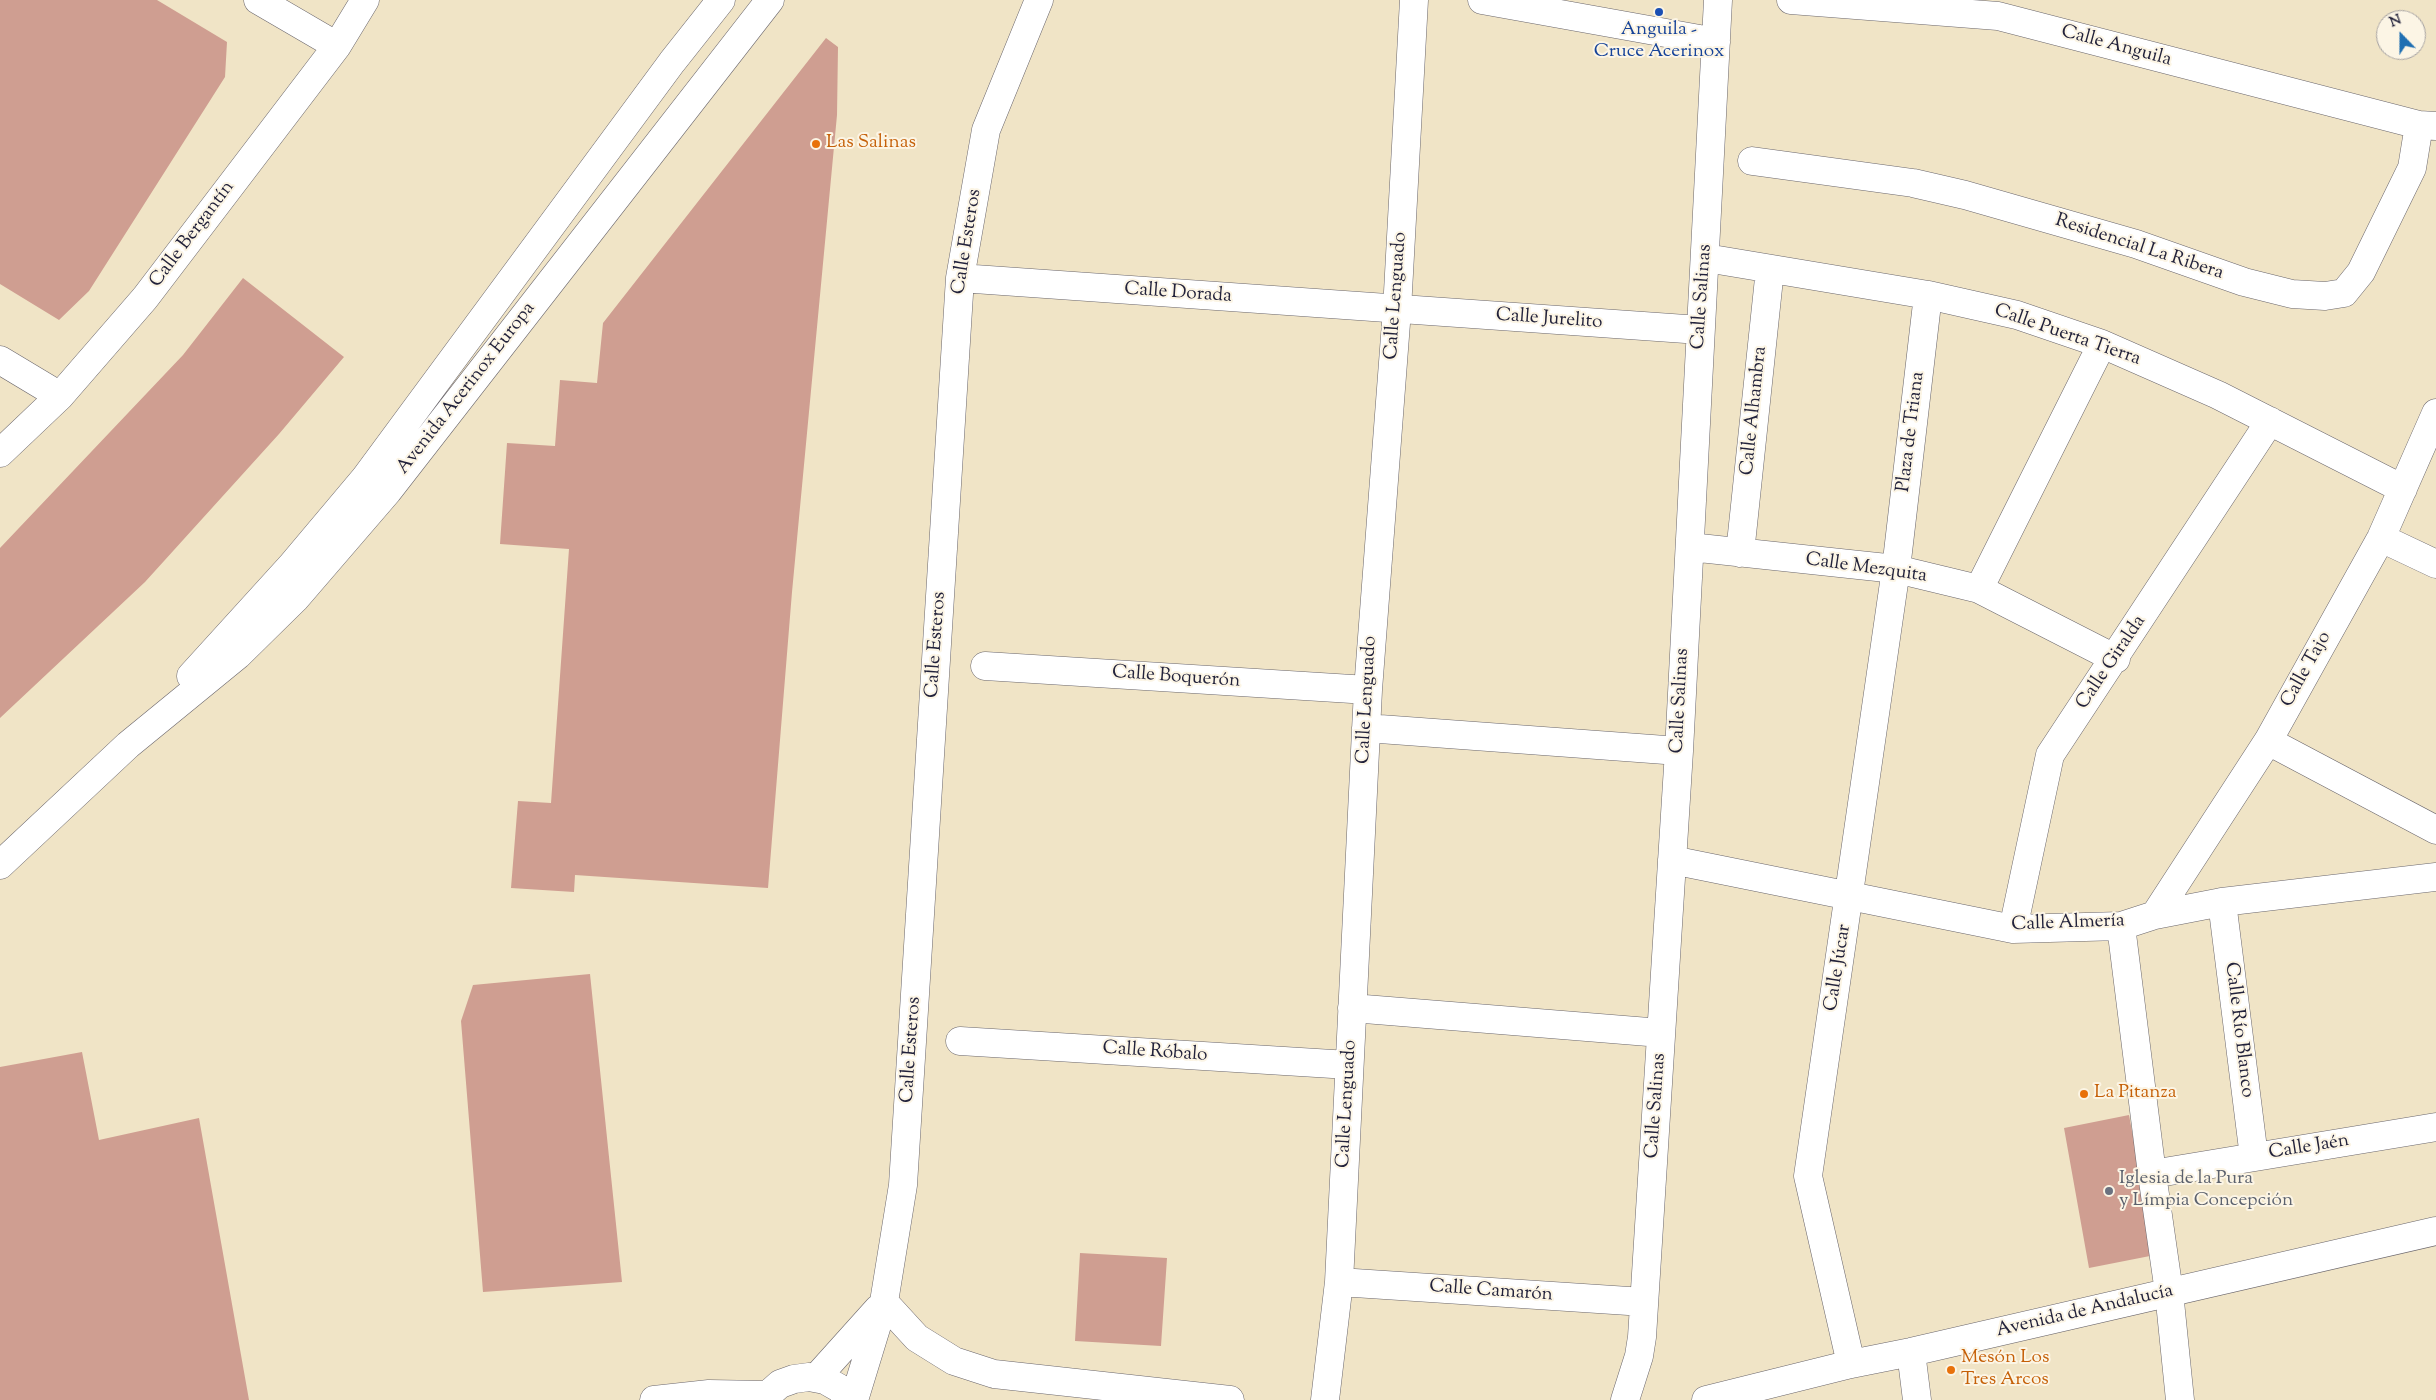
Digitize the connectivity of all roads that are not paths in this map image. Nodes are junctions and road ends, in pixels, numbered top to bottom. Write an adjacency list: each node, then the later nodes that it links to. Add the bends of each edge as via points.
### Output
1 (258, 0): 11 (street)
2 (364, 0): 11 (street, Calle Bergantín)
3 (721, 0): 38 (street, Avenida Acerinox Europa, via 365,478 291,566)
4 (770, 0): 38 (street, Avenida Acerinox Europa, via 388,492 295,599 238,655)
5 (1039, 0): 16 (street, Calle Esteros, via 986,130)
6 (1414, 0): 18 (street, Calle Lenguado)
7 (1482, 0): 10 (street)
8 (1718, 0): 10 (street, Calle Salinas)
9 (1791, 0): 12 (street, Calle Anguila, via 1998,16)
10 (1716, 42): 14 (street, Calle Salinas)
11 (337, 46): 22 (street, Calle Bergantín, via 145,298)
12 (2427, 126): 13 (street, Residencial La Ribera, via 2397,202 2361,272 2344,293 2325,296 2292,294 2244,282 2136,244 1956,193 1913,183)
13 (1752, 162)
14 (1706, 258): 15 (street, Calle Puerta Tierra); 19 (street, Calle Salinas)
15 (1770, 269): 17 (street, Calle Puerta Tierra); 29 (street, Calle Alhambra)
16 (960, 278): 18 (street, Calle Dorada); 59 (street, Calle Esteros, via 903,1186)
17 (1928, 295): 20 (street, Calle Puerta Tierra, via 2016,315); 31 (street, Plaza de Triana)
18 (1397, 310): 19 (street, Calle Jurelito); 35 (street, Calle Lenguado)
19 (1700, 330): 28 (street, Calle Salinas)
20 (2102, 344): 24 (street, Calle Puerta Tierra); 32 (street)
21 (0, 360): 22 (street)
22 (60, 396): 25 (street, Calle Bergantín)
23 (2436, 413): 26 (street, Calle Tajo)
24 (2270, 421): 26 (street, Calle Puerta Tierra); 33 (street, Calle Giralda)
25 (0, 453)
26 (2403, 489): 27 (street, Calle Tajo)
27 (2381, 538): 30 (street); 37 (street, Calle Tajo)
28 (1690, 547): 29 (street, Calle Mezquita); 39 (street, Calle Salinas)
29 (1740, 553): 31 (street, Calle Mezquita)
30 (2436, 564)
31 (1896, 569): 32 (street, Calle Mezquita); 44 (street, Calle Júcar)
32 (1979, 589): 33 (street, Calle Mezquita)
33 (2116, 659): 48 (street, Calle Giralda, via 2050,755)
34 (985, 666): 35 (street, Calle Boquerón)
35 (1368, 690): 36 (street, Calle Lenguado)
36 (1366, 728): 39 (street); 49 (street, Calle Lenguado)
37 (2268, 740): 40 (street); 46 (street, Calle Tajo)
38 (128, 745): 42 (street, Avenida Acerinox Europa)
39 (1678, 751): 41 (street, Calle Salinas)
40 (2436, 830)
41 (1672, 860): 44 (street, Calle Almería); 50 (street, Calle Salinas)
42 (0, 865)
43 (2436, 877): 45 (street, Calle Almería)
44 (1850, 897): 48 (street, Calle Almería); 62 (street, Calle Júcar, via 1808,1176)
45 (2222, 902): 46 (street, Calle Almería); 54 (street, Calle Río Blanco)
46 (2155, 915): 47 (street, Calle Almería)
47 (2121, 926): 48 (street, Calle Almería); 55 (street)
48 (2013, 929)
49 (1352, 1008): 50 (street); 52 (street, Calle Lenguado)
50 (1661, 1033): 60 (street, Calle Salinas)
51 (960, 1041): 52 (street, Calle Róbalo)
52 (1350, 1065): 57 (street, Calle Lenguado)
53 (2436, 1127): 54 (street, Calle Jaén)
54 (2254, 1157): 55 (street, Calle Jaén)
55 (2152, 1174): 58 (street)
56 (2436, 1231): 58 (street, Avenida de Andalucía)
57 (1339, 1282): 60 (street, Calle Camarón); 68 (street, Calle Lenguado)
58 (2169, 1292): 61 (street, Avenida de Andalucía); 72 (street)
59 (884, 1302): 63 (street); 66 (street, Calle Esteros); 67 (street, via 918,1338 954,1361 994,1374)
60 (1644, 1302): 69 (street, Calle Salinas, via 1639,1356)
61 (1911, 1352): 62 (street, Avenida de Andalucía); 71 (street)
62 (1851, 1364): 70 (street, Avenida de Andalucía)
63 (816, 1378): 64 (street, via 794,1378 780,1384); 66 (street, via 838,1388)
64 (764, 1398): 65 (street, via 708,1394)
65 (654, 1400)
66 (853, 1400)
67 (1230, 1400)
68 (1325, 1400)
69 (1625, 1400)
70 (1710, 1400)
71 (1917, 1400)
72 (2180, 1400)

